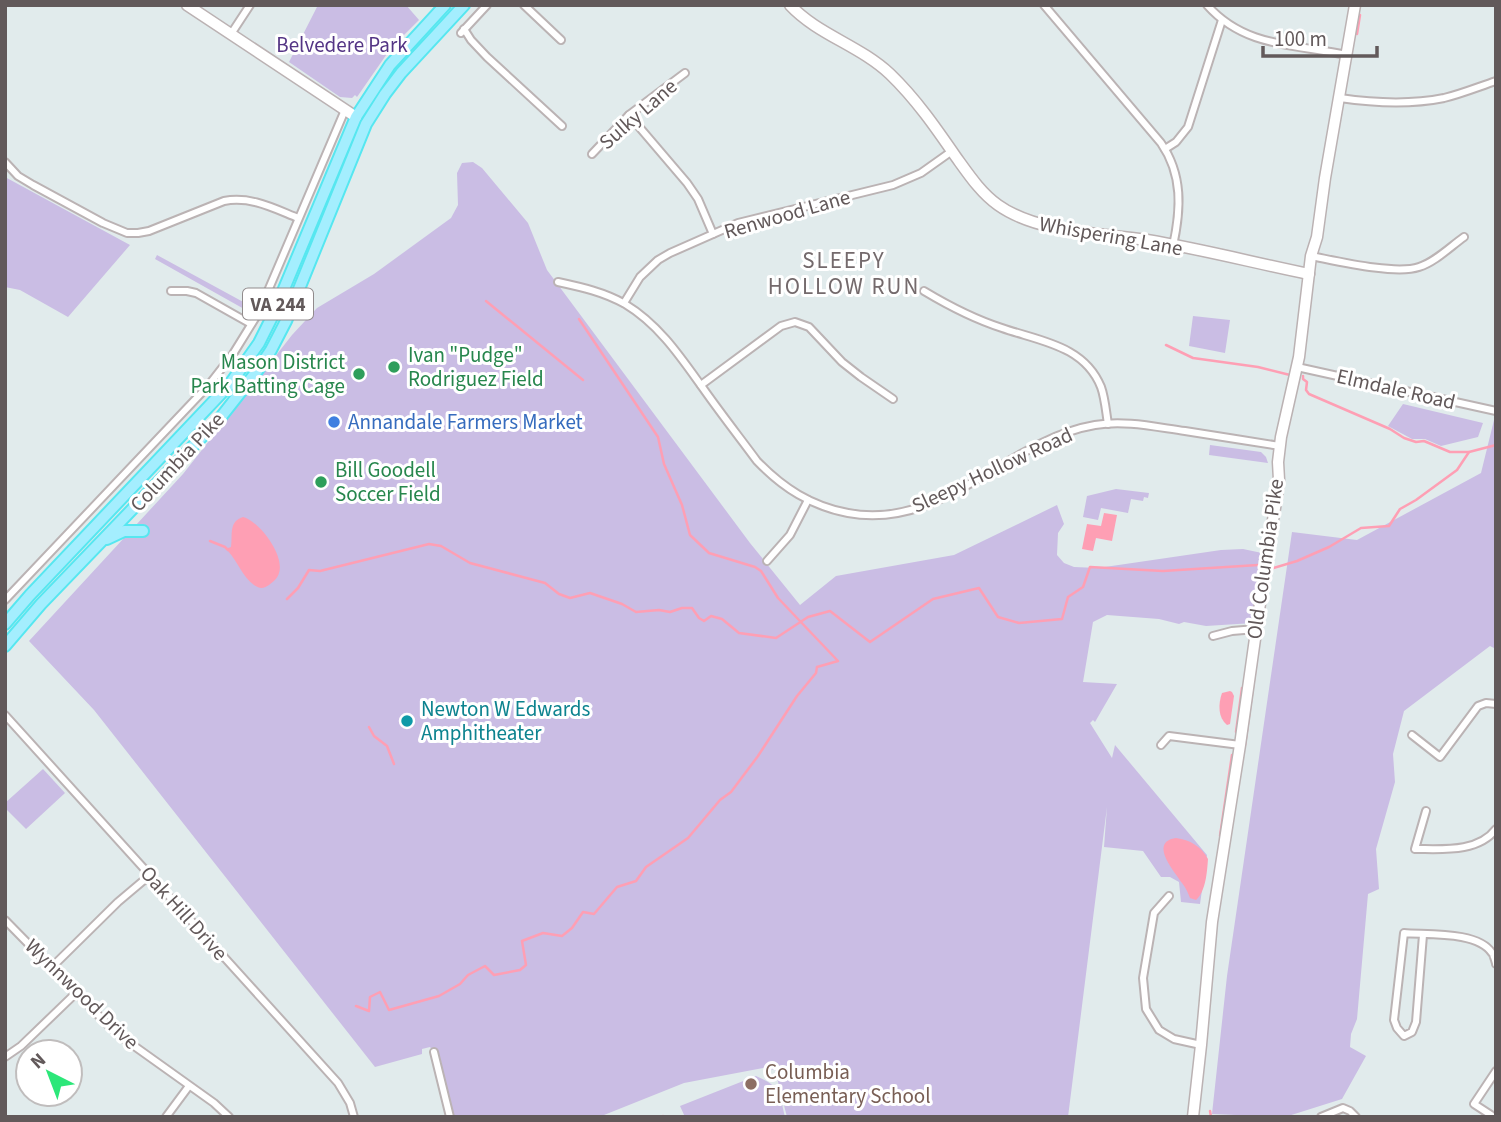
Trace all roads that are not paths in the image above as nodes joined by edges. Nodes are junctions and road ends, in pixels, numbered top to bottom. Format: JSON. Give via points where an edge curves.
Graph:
{"nodes":[{"id":1,"x":187,"y":5,"type":"edge"},
{"id":2,"x":250,"y":5,"type":"edge"},
{"id":3,"x":445,"y":5,"type":"edge"},
{"id":4,"x":464,"y":5,"type":"edge"},
{"id":5,"x":487,"y":5,"type":"edge"},
{"id":6,"x":523,"y":5,"type":"edge"},
{"id":7,"x":790,"y":5,"type":"edge"},
{"id":8,"x":1044,"y":5,"type":"edge"},
{"id":9,"x":1207,"y":5,"type":"edge"},
{"id":10,"x":1355,"y":5,"type":"edge"},
{"id":11,"x":1222,"y":20,"type":"junction"},
{"id":12,"x":231,"y":34,"type":"junction"},
{"id":13,"x":561,"y":40,"type":"dead end"},
{"id":14,"x":1347,"y":55,"type":"junction"},
{"id":15,"x":685,"y":73,"type":"dead end"},
{"id":16,"x":1496,"y":81,"type":"edge"},
{"id":17,"x":1340,"y":98,"type":"junction"},
{"id":18,"x":345,"y":110,"type":"junction"},
{"id":19,"x":629,"y":116,"type":"junction"},
{"id":20,"x":356,"y":117,"type":"junction"},
{"id":21,"x":366,"y":124,"type":"junction"},
{"id":22,"x":562,"y":126,"type":"dead end"},
{"id":23,"x":1165,"y":149,"type":"junction"},
{"id":24,"x":952,"y":151,"type":"junction"},
{"id":25,"x":592,"y":154,"type":"dead end"},
{"id":26,"x":5,"y":162,"type":"edge"},
{"id":27,"x":298,"y":218,"type":"junction"},
{"id":28,"x":713,"y":234,"type":"junction"},
{"id":29,"x":1464,"y":237,"type":"dead end"},
{"id":30,"x":1173,"y":246,"type":"junction"},
{"id":31,"x":1311,"y":256,"type":"junction"},
{"id":32,"x":1309,"y":274,"type":"junction"},
{"id":33,"x":558,"y":282,"type":"dead end"},
{"id":34,"x":171,"y":291,"type":"dead end"},
{"id":35,"x":923,"y":291,"type":"dead end"},
{"id":36,"x":624,"y":303,"type":"junction"},
{"id":37,"x":251,"y":324,"type":"junction"},
{"id":38,"x":1297,"y":367,"type":"junction"},
{"id":39,"x":701,"y":385,"type":"junction"},
{"id":40,"x":893,"y":399,"type":"dead end"},
{"id":41,"x":1496,"y":411,"type":"edge"},
{"id":42,"x":1108,"y":424,"type":"junction"},
{"id":43,"x":1280,"y":446,"type":"junction"},
{"id":44,"x":808,"y":500,"type":"junction"},
{"id":45,"x":143,"y":531,"type":"dead end"},
{"id":46,"x":99,"y":544,"type":"junction"},
{"id":47,"x":767,"y":561,"type":"dead end"},
{"id":48,"x":5,"y":600,"type":"edge"},
{"id":49,"x":5,"y":624,"type":"edge"},
{"id":50,"x":1256,"y":629,"type":"junction"},
{"id":51,"x":1213,"y":636,"type":"dead end"},
{"id":52,"x":5,"y":646,"type":"edge"},
{"id":53,"x":1496,"y":704,"type":"edge"},
{"id":54,"x":5,"y":715,"type":"edge"},
{"id":55,"x":1412,"y":735,"type":"dead end"},
{"id":56,"x":1161,"y":745,"type":"dead end"},
{"id":57,"x":1240,"y":746,"type":"junction"},
{"id":58,"x":1426,"y":811,"type":"dead end"},
{"id":59,"x":1496,"y":830,"type":"edge"},
{"id":60,"x":150,"y":875,"type":"junction"},
{"id":61,"x":1168,"y":896,"type":"dead end"},
{"id":62,"x":5,"y":920,"type":"edge"},
{"id":63,"x":1423,"y":935,"type":"junction"},
{"id":64,"x":1496,"y":964,"type":"edge"},
{"id":65,"x":51,"y":967,"type":"junction"},
{"id":66,"x":76,"y":993,"type":"junction"},
{"id":67,"x":1201,"y":1045,"type":"junction"},
{"id":68,"x":435,"y":1052,"type":"dead end"},
{"id":69,"x":5,"y":1057,"type":"edge"},
{"id":70,"x":1496,"y":1071,"type":"edge"},
{"id":71,"x":189,"y":1086,"type":"junction"},
{"id":72,"x":1492,"y":1115,"type":"edge"},
{"id":73,"x":166,"y":1117,"type":"edge"},
{"id":74,"x":229,"y":1117,"type":"edge"},
{"id":75,"x":354,"y":1117,"type":"edge"},
{"id":76,"x":450,"y":1117,"type":"edge"},
{"id":77,"x":1193,"y":1117,"type":"edge"},
{"id":78,"x":1321,"y":1117,"type":"edge"},
{"id":79,"x":1356,"y":1117,"type":"edge"}],
"edges":[{"from":1,"to":12,"type":"street"},
{"from":2,"to":12,"type":"street"},
{"from":3,"to":20,"type":"main road","name":"Columbia Pike","number":"VA 244","via":[[390,65]]},
{"from":4,"to":21,"type":"main road","name":"Columbia Pike","number":"VA 244","via":[[401,73]]},
{"from":5,"to":22,"type":"street","via":[[463,31]]},
{"from":6,"to":13,"type":"street"},
{"from":7,"to":24,"type":"street","name":"Whispering Lane","via":[[811,24],[887,72]]},
{"from":8,"to":23,"type":"street"},
{"from":9,"to":11,"type":"street"},
{"from":10,"to":14,"type":"street","name":"Old Columbia Pike"},
{"from":11,"to":14,"type":"street","via":[[1258,40]]},
{"from":11,"to":23,"type":"street","via":[[1188,127]]},
{"from":12,"to":18,"type":"street"},
{"from":14,"to":17,"type":"street","name":"Old Columbia Pike"},
{"from":15,"to":19,"type":"street","name":"Sulky Lane"},
{"from":16,"to":17,"type":"street","via":[[1422,101]]},
{"from":17,"to":31,"type":"street","name":"Old Columbia Pike"},
{"from":18,"to":20,"type":"street"},
{"from":18,"to":27,"type":"street"},
{"from":19,"to":25,"type":"street","name":"Sulky Lane"},
{"from":19,"to":28,"type":"street","via":[[687,183]]},
{"from":20,"to":21,"type":"main road"},
{"from":20,"to":49,"type":"main road","name":"Columbia Pike","number":"VA 244","via":[[273,315],[245,365]]},
{"from":21,"to":46,"type":"main road","name":"Columbia Pike","number":"VA 244","via":[[271,350],[220,417]]},
{"from":23,"to":30,"type":"street","via":[[1179,191]]},
{"from":24,"to":28,"type":"street","name":"Renwood Lane","via":[[921,173],[893,185],[738,223]]},
{"from":24,"to":30,"type":"street","name":"Whispering Lane","via":[[987,196],[1022,219]]},
{"from":26,"to":27,"type":"street","via":[[18,176],[118,230],[149,231],[234,199]]},
{"from":27,"to":37,"type":"street"},
{"from":28,"to":36,"type":"street","name":"Renwood Lane","via":[[658,260],[640,277]]},
{"from":29,"to":31,"type":"street","via":[[1429,263],[1410,270]]},
{"from":30,"to":32,"type":"street","name":"Whispering Lane"},
{"from":31,"to":32,"type":"street","name":"Old Columbia Pike"},
{"from":32,"to":38,"type":"street","name":"Old Columbia Pike"},
{"from":33,"to":36,"type":"street"},
{"from":34,"to":37,"type":"street","via":[[196,293]]},
{"from":35,"to":42,"type":"street","via":[[969,316],[1080,357],[1101,387]]},
{"from":36,"to":39,"type":"street","name":"Sleepy Hollow Road","via":[[656,327]]},
{"from":37,"to":48,"type":"street","via":[[208,386]]},
{"from":38,"to":41,"type":"street","name":"Elmdale Road"},
{"from":38,"to":43,"type":"street","name":"Old Columbia Pike"},
{"from":39,"to":40,"type":"street","via":[[781,326],[795,323],[809,327],[842,362]]},
{"from":39,"to":44,"type":"street","name":"Sleepy Hollow Road","via":[[757,461],[785,487]]},
{"from":42,"to":43,"type":"street","name":"Sleepy Hollow Road","via":[[1139,424]]},
{"from":42,"to":44,"type":"street","name":"Sleepy Hollow Road","via":[[1056,436],[918,509],[855,514]]},
{"from":43,"to":50,"type":"street","name":"Old Columbia Pike","via":[[1277,496]]},
{"from":44,"to":47,"type":"street","via":[[790,536]]},
{"from":45,"to":46,"type":"main road","via":[[124,531]]},
{"from":46,"to":52,"type":"main road","name":"Columbia Pike","number":"VA 244"},
{"from":50,"to":51,"type":"street"},
{"from":50,"to":57,"type":"street","name":"Old Columbia Pike"},
{"from":53,"to":55,"type":"street","via":[[1478,706],[1440,757]]},
{"from":54,"to":60,"type":"street","name":"Oak Hill Drive"},
{"from":56,"to":57,"type":"street","via":[[1170,736]]},
{"from":57,"to":67,"type":"street","name":"Old Columbia Pike","via":[[1212,922]]},
{"from":58,"to":59,"type":"street","via":[[1415,849],[1472,845]]},
{"from":60,"to":65,"type":"street"},
{"from":60,"to":75,"type":"street","name":"Oak Hill Drive","via":[[338,1083]]},
{"from":61,"to":67,"type":"street","via":[[1154,913],[1143,978],[1146,1009],[1159,1030]]},
{"from":62,"to":65,"type":"street","name":"Wynnwood Drive"},
{"from":63,"to":63,"type":"street","via":[[1404,933],[1394,1020],[1404,1035],[1412,1032],[1416,1022]]},
{"from":63,"to":64,"type":"street","via":[[1472,939],[1492,953]]},
{"from":65,"to":66,"type":"street","name":"Wynnwood Drive"},
{"from":66,"to":69,"type":"street"},
{"from":66,"to":71,"type":"street","name":"Wynnwood Drive","via":[[123,1038]]},
{"from":67,"to":77,"type":"street","name":"Old Columbia Pike"},
{"from":68,"to":76,"type":"street"},
{"from":70,"to":72,"type":"street","via":[[1474,1104]]},
{"from":71,"to":73,"type":"street"},
{"from":71,"to":74,"type":"street","name":"Wynnwood Drive"},
{"from":78,"to":79,"type":"street","via":[[1343,1108]]}]}
